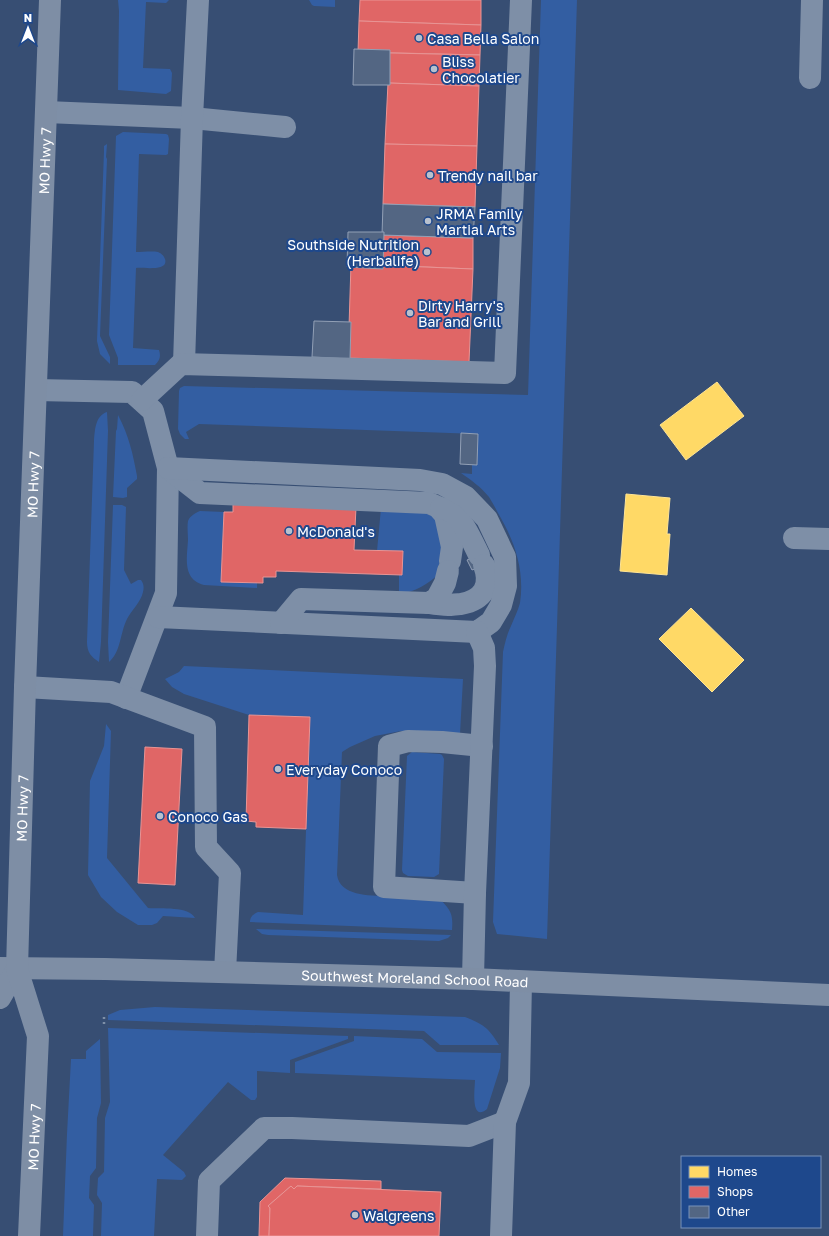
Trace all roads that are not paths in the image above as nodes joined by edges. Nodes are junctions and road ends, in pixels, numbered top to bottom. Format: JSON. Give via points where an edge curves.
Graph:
{"nodes":[{"id":1,"x":50,"y":0,"type":"edge"},
{"id":2,"x":198,"y":0,"type":"edge"},
{"id":3,"x":521,"y":0,"type":"edge"},
{"id":4,"x":812,"y":0,"type":"edge"},
{"id":5,"x":810,"y":78,"type":"dead end"},
{"id":6,"x":46,"y":112,"type":"junction"},
{"id":7,"x":192,"y":118,"type":"junction"},
{"id":8,"x":285,"y":127,"type":"dead end"},
{"id":9,"x":184,"y":364,"type":"junction"},
{"id":10,"x":36,"y":390,"type":"junction"},
{"id":11,"x":142,"y":400,"type":"junction"},
{"id":12,"x":168,"y":468,"type":"junction"},
{"id":13,"x":438,"y":507,"type":"junction"},
{"id":14,"x":794,"y":538,"type":"dead end"},
{"id":15,"x":829,"y":539,"type":"edge"},
{"id":16,"x":429,"y":603,"type":"junction"},
{"id":17,"x":158,"y":617,"type":"junction"},
{"id":18,"x":281,"y":623,"type":"junction"},
{"id":19,"x":477,"y":632,"type":"junction"},
{"id":20,"x":25,"y":687,"type":"junction"},
{"id":21,"x":126,"y":698,"type":"junction"},
{"id":22,"x":482,"y":746,"type":"junction"},
{"id":23,"x":475,"y":893,"type":"junction"},
{"id":24,"x":8,"y":969,"type":"edge"},
{"id":25,"x":225,"y":972,"type":"junction"},
{"id":26,"x":472,"y":979,"type":"junction"},
{"id":27,"x":521,"y":982,"type":"junction"},
{"id":28,"x":829,"y":995,"type":"edge"},
{"id":29,"x":0,"y":998,"type":"edge"},
{"id":30,"x":506,"y":1122,"type":"junction"},
{"id":31,"x":29,"y":1236,"type":"edge"},
{"id":32,"x":207,"y":1236,"type":"edge"},
{"id":33,"x":501,"y":1236,"type":"edge"}],
"edges":[{"from":1,"to":6,"type":"main road","name":"MO Hwy 7"},
{"from":2,"to":7,"type":"street"},
{"from":3,"to":9,"type":"street","via":[[506,373]]},
{"from":4,"to":5,"type":"street"},
{"from":6,"to":7,"type":"street"},
{"from":6,"to":10,"type":"main road","name":"MO Hwy 7"},
{"from":7,"to":8,"type":"street"},
{"from":7,"to":9,"type":"street"},
{"from":9,"to":11,"type":"street"},
{"from":10,"to":11,"type":"street","via":[[132,392]]},
{"from":10,"to":20,"type":"main road","name":"MO Hwy 7"},
{"from":11,"to":12,"type":"street","via":[[153,411]]},
{"from":12,"to":13,"type":"street","via":[[200,493],[429,503]]},
{"from":12,"to":17,"type":"street","via":[[166,593]]},
{"from":12,"to":19,"type":"street","via":[[420,480],[442,484],[466,497],[487,519],[505,557],[506,586],[501,605],[491,622]]},
{"from":13,"to":16,"type":"street","via":[[445,515],[452,547],[445,583],[438,598]]},
{"from":13,"to":16,"type":"street","via":[[451,511],[460,520],[481,560],[487,579],[485,589],[478,598],[466,603],[449,606]]},
{"from":14,"to":15,"type":"street"},
{"from":16,"to":18,"type":"street","via":[[301,599]]},
{"from":17,"to":18,"type":"street"},
{"from":17,"to":21,"type":"street"},
{"from":18,"to":19,"type":"street"},
{"from":19,"to":22,"type":"street","via":[[484,648],[485,666]]},
{"from":20,"to":21,"type":"street","via":[[111,692]]},
{"from":20,"to":24,"type":"main road","name":"MO Hwy 7"},
{"from":21,"to":25,"type":"street","via":[[205,727],[206,847],[230,873]]},
{"from":22,"to":23,"type":"street"},
{"from":22,"to":23,"type":"street","via":[[442,742],[408,742],[389,746],[384,887]]},
{"from":23,"to":26,"type":"street"},
{"from":24,"to":25,"type":"main road","name":"Southwest Moreland School Road"},
{"from":24,"to":29,"type":"main road","name":"MO Hwy 7"},
{"from":24,"to":31,"type":"main road","name":"MO Hwy 7","via":[[38,1036]]},
{"from":25,"to":26,"type":"main road","name":"Southwest Moreland School Road"},
{"from":26,"to":27,"type":"main road","name":"Southwest Moreland School Road"},
{"from":27,"to":28,"type":"main road","name":"Southwest Moreland School Road"},
{"from":27,"to":30,"type":"street","via":[[519,1083]]},
{"from":30,"to":32,"type":"street","via":[[469,1136],[264,1128],[209,1181]]},
{"from":30,"to":33,"type":"street"}]}
